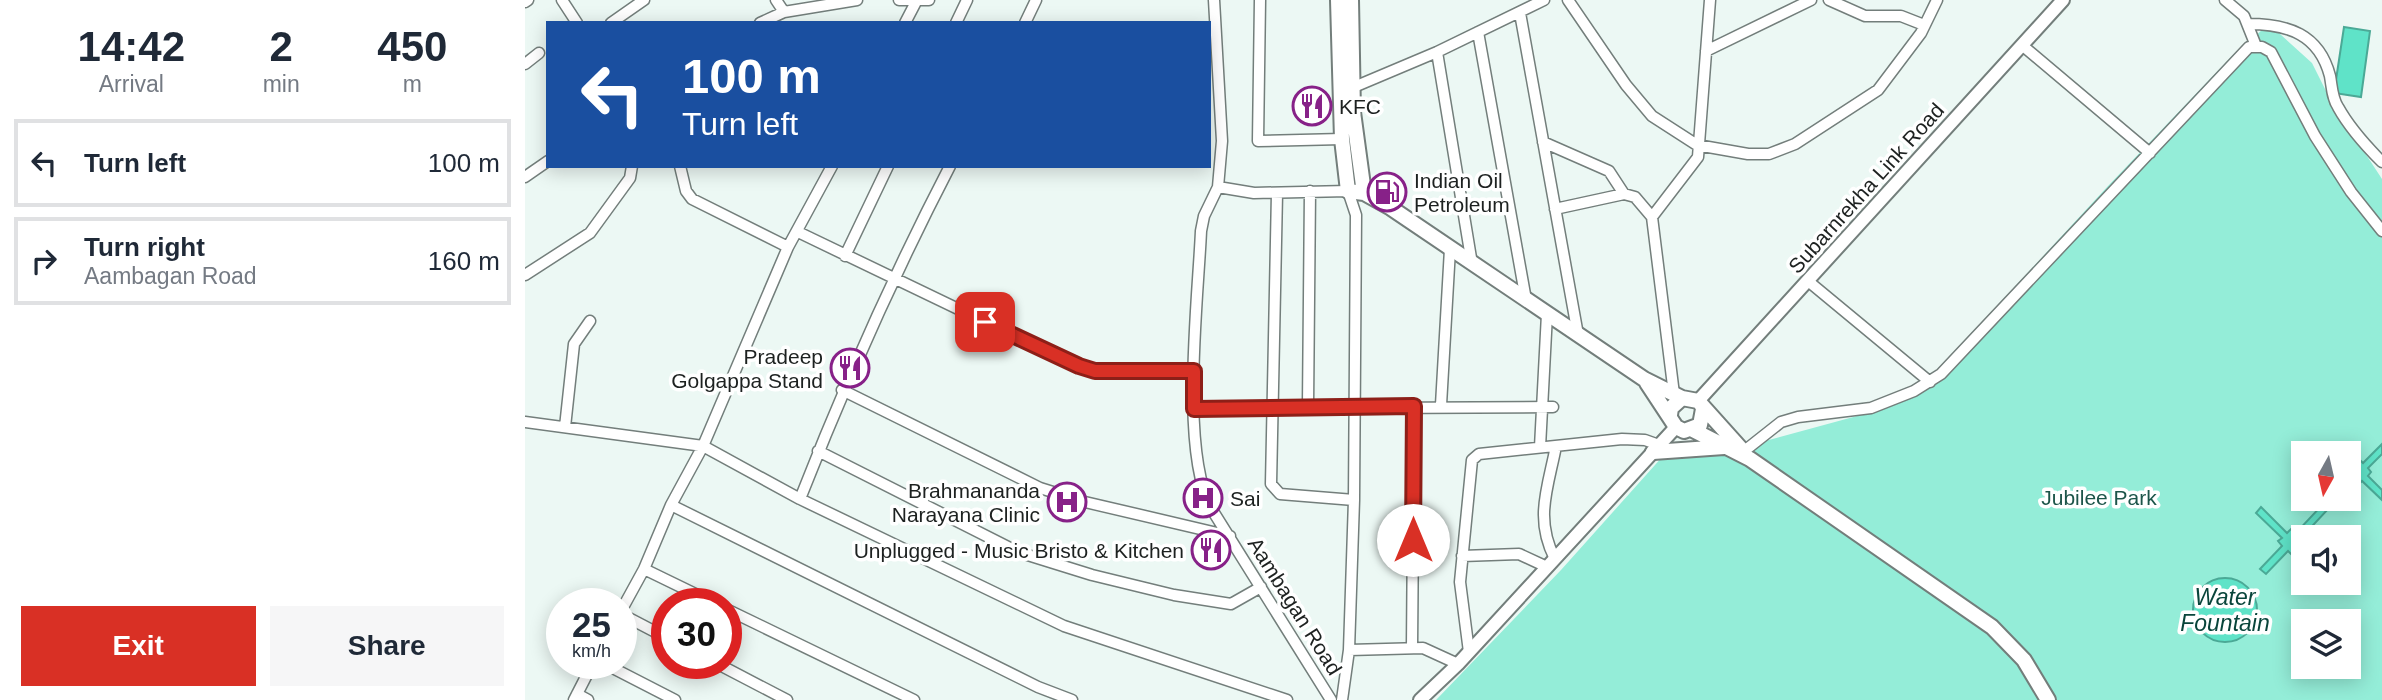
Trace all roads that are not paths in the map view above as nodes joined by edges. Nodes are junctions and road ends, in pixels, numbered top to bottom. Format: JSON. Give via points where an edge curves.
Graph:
{"nodes":[{"id":1,"x":562,"y":0,"type":"edge"},
{"id":2,"x":644,"y":0,"type":"edge"},
{"id":3,"x":776,"y":0,"type":"edge"},
{"id":4,"x":857,"y":0,"type":"edge"},
{"id":5,"x":899,"y":0,"type":"edge"},
{"id":6,"x":929,"y":0,"type":"edge"},
{"id":7,"x":967,"y":0,"type":"edge"},
{"id":8,"x":1036,"y":0,"type":"edge"},
{"id":9,"x":1214,"y":0,"type":"edge"},
{"id":10,"x":1260,"y":0,"type":"edge"},
{"id":11,"x":1338,"y":0,"type":"edge"},
{"id":12,"x":1351,"y":0,"type":"edge"},
{"id":13,"x":1544,"y":0,"type":"edge"},
{"id":14,"x":1568,"y":0,"type":"edge"},
{"id":15,"x":1710,"y":0,"type":"edge"},
{"id":16,"x":1811,"y":0,"type":"edge"},
{"id":17,"x":1829,"y":0,"type":"edge"},
{"id":18,"x":2063,"y":0,"type":"edge"},
{"id":19,"x":2225,"y":0,"type":"edge"},
{"id":20,"x":917,"y":1,"type":"edge"},
{"id":21,"x":1935,"y":1,"type":"edge"},
{"id":22,"x":784,"y":12,"type":"junction"},
{"id":23,"x":1520,"y":13,"type":"junction"},
{"id":24,"x":576,"y":21,"type":"edge"},
{"id":25,"x":614,"y":21,"type":"edge"},
{"id":26,"x":764,"y":21,"type":"edge"},
{"id":27,"x":906,"y":21,"type":"edge"},
{"id":28,"x":957,"y":21,"type":"edge"},
{"id":29,"x":1026,"y":21,"type":"edge"},
{"id":30,"x":2248,"y":24,"type":"junction"},
{"id":31,"x":1924,"y":25,"type":"junction"},
{"id":32,"x":1478,"y":32,"type":"junction"},
{"id":33,"x":2023,"y":46,"type":"junction"},
{"id":34,"x":2256,"y":46,"type":"junction"},
{"id":35,"x":1437,"y":51,"type":"junction"},
{"id":36,"x":1706,"y":51,"type":"junction"},
{"id":37,"x":539,"y":53,"type":"dead end"},
{"id":38,"x":525,"y":64,"type":"edge"},
{"id":39,"x":1354,"y":87,"type":"junction"},
{"id":40,"x":1342,"y":139,"type":"junction"},
{"id":41,"x":1543,"y":142,"type":"junction"},
{"id":42,"x":1697,"y":145,"type":"junction"},
{"id":43,"x":2150,"y":153,"type":"junction"},
{"id":44,"x":546,"y":162,"type":"edge"},
{"id":45,"x":2382,"y":162,"type":"edge"},
{"id":46,"x":632,"y":168,"type":"edge"},
{"id":47,"x":680,"y":168,"type":"edge"},
{"id":48,"x":831,"y":168,"type":"edge"},
{"id":49,"x":887,"y":168,"type":"edge"},
{"id":50,"x":949,"y":168,"type":"edge"},
{"id":51,"x":525,"y":177,"type":"edge"},
{"id":52,"x":1218,"y":187,"type":"junction"},
{"id":53,"x":1310,"y":191,"type":"junction"},
{"id":54,"x":1348,"y":191,"type":"junction"},
{"id":55,"x":1276,"y":193,"type":"junction"},
{"id":56,"x":1364,"y":193,"type":"junction"},
{"id":57,"x":1624,"y":194,"type":"junction"},
{"id":58,"x":1555,"y":209,"type":"junction"},
{"id":59,"x":1356,"y":215,"type":"junction"},
{"id":60,"x":1652,"y":217,"type":"junction"},
{"id":61,"x":2382,"y":231,"type":"edge"},
{"id":62,"x":798,"y":232,"type":"junction"},
{"id":63,"x":788,"y":247,"type":"junction"},
{"id":64,"x":1450,"y":249,"type":"junction"},
{"id":65,"x":845,"y":256,"type":"junction"},
{"id":66,"x":1472,"y":264,"type":"junction"},
{"id":67,"x":525,"y":275,"type":"edge"},
{"id":68,"x":892,"y":278,"type":"junction"},
{"id":69,"x":1808,"y":281,"type":"junction"},
{"id":70,"x":1526,"y":300,"type":"junction"},
{"id":71,"x":1547,"y":314,"type":"junction"},
{"id":72,"x":590,"y":321,"type":"dead end"},
{"id":73,"x":1578,"y":335,"type":"junction"},
{"id":74,"x":1194,"y":371,"type":"junction"},
{"id":75,"x":1644,"y":379,"type":"junction"},
{"id":76,"x":1930,"y":382,"type":"junction"},
{"id":77,"x":842,"y":390,"type":"junction"},
{"id":78,"x":1678,"y":396,"type":"junction"},
{"id":79,"x":1441,"y":405,"type":"junction"},
{"id":80,"x":1701,"y":405,"type":"junction"},
{"id":81,"x":1308,"y":406,"type":"junction"},
{"id":82,"x":1356,"y":406,"type":"junction"},
{"id":83,"x":1414,"y":406,"type":"junction"},
{"id":84,"x":1274,"y":407,"type":"junction"},
{"id":85,"x":1540,"y":407,"type":"junction"},
{"id":86,"x":1553,"y":407,"type":"dead end"},
{"id":87,"x":1194,"y":409,"type":"junction"},
{"id":88,"x":1673,"y":421,"type":"junction"},
{"id":89,"x":525,"y":422,"type":"edge"},
{"id":90,"x":565,"y":427,"type":"junction"},
{"id":91,"x":1693,"y":430,"type":"junction"},
{"id":92,"x":703,"y":446,"type":"junction"},
{"id":93,"x":1556,"y":446,"type":"junction"},
{"id":94,"x":1540,"y":447,"type":"junction"},
{"id":95,"x":1725,"y":447,"type":"junction"},
{"id":96,"x":1656,"y":449,"type":"junction"},
{"id":97,"x":818,"y":452,"type":"junction"},
{"id":98,"x":1747,"y":455,"type":"junction"},
{"id":99,"x":800,"y":499,"type":"junction"},
{"id":100,"x":1354,"y":500,"type":"junction"},
{"id":101,"x":671,"y":505,"type":"junction"},
{"id":102,"x":1230,"y":536,"type":"junction"},
{"id":103,"x":1462,"y":556,"type":"junction"},
{"id":104,"x":1551,"y":563,"type":"junction"},
{"id":105,"x":644,"y":569,"type":"junction"},
{"id":106,"x":1261,"y":587,"type":"junction"},
{"id":107,"x":634,"y":588,"type":"edge"},
{"id":108,"x":683,"y":588,"type":"edge"},
{"id":109,"x":742,"y":617,"type":"edge"},
{"id":110,"x":1412,"y":647,"type":"junction"},
{"id":111,"x":1349,"y":650,"type":"junction"},
{"id":112,"x":1469,"y":652,"type":"junction"},
{"id":113,"x":1458,"y":664,"type":"junction"},
{"id":114,"x":742,"y":677,"type":"edge"},
{"id":115,"x":585,"y":679,"type":"edge"},
{"id":116,"x":634,"y":679,"type":"edge"},
{"id":117,"x":575,"y":697,"type":"edge"},
{"id":118,"x":588,"y":700,"type":"edge"},
{"id":119,"x":675,"y":700,"type":"edge"},
{"id":120,"x":787,"y":700,"type":"edge"},
{"id":121,"x":914,"y":700,"type":"edge"},
{"id":122,"x":1072,"y":700,"type":"edge"},
{"id":123,"x":1287,"y":700,"type":"edge"},
{"id":124,"x":1336,"y":700,"type":"edge"},
{"id":125,"x":1420,"y":700,"type":"edge"},
{"id":126,"x":2048,"y":700,"type":"edge"}],
"edges":[{"from":1,"to":24,"type":"street"},
{"from":2,"to":25,"type":"street"},
{"from":3,"to":22,"type":"street"},
{"from":4,"to":22,"type":"street"},
{"from":5,"to":20,"type":"street"},
{"from":6,"to":20,"type":"street"},
{"from":7,"to":28,"type":"street"},
{"from":8,"to":29,"type":"street"},
{"from":9,"to":52,"type":"street","name":"Aambagan Road","via":[[1222,141]]},
{"from":10,"to":40,"type":"street","via":[[1258,141]]},
{"from":11,"to":40,"type":"main road"},
{"from":12,"to":39,"type":"main road"},
{"from":13,"to":23,"type":"street"},
{"from":14,"to":42,"type":"street","via":[[1637,100],[1652,116]]},
{"from":15,"to":36,"type":"street"},
{"from":16,"to":36,"type":"street"},
{"from":17,"to":31,"type":"street","via":[[1865,16],[1901,16]]},
{"from":18,"to":33,"type":"street","name":"Subarnrekha Link Road"},
{"from":19,"to":30,"type":"street"},
{"from":20,"to":27,"type":"street"},
{"from":21,"to":31,"type":"street"},
{"from":22,"to":26,"type":"street"},
{"from":23,"to":32,"type":"street"},
{"from":23,"to":41,"type":"street"},
{"from":30,"to":34,"type":"street"},
{"from":30,"to":45,"type":"street","via":[[2277,24],[2305,34],[2329,75],[2337,107]]},
{"from":31,"to":42,"type":"street","via":[[1878,90],[1795,144],[1769,154]]},
{"from":32,"to":35,"type":"street"},
{"from":32,"to":70,"type":"street"},
{"from":33,"to":43,"type":"street"},
{"from":33,"to":69,"type":"street","name":"Subarnrekha Link Road"},
{"from":34,"to":43,"type":"street","via":[[2249,47]]},
{"from":34,"to":61,"type":"street","via":[[2271,52],[2315,136]]},
{"from":35,"to":39,"type":"street"},
{"from":35,"to":66,"type":"street"},
{"from":36,"to":42,"type":"street"},
{"from":37,"to":38,"type":"street"},
{"from":39,"to":56,"type":"main road","via":[[1355,144]]},
{"from":40,"to":54,"type":"main road"},
{"from":41,"to":57,"type":"street","via":[[1609,172]]},
{"from":41,"to":58,"type":"street"},
{"from":42,"to":60,"type":"street","via":[[1693,166]]},
{"from":43,"to":76,"type":"street","via":[[1951,366]]},
{"from":44,"to":51,"type":"street"},
{"from":46,"to":67,"type":"street","via":[[630,178],[590,233]]},
{"from":47,"to":63,"type":"street","via":[[692,200]]},
{"from":48,"to":62,"type":"street"},
{"from":49,"to":65,"type":"street"},
{"from":50,"to":68,"type":"street"},
{"from":52,"to":55,"type":"street"},
{"from":52,"to":74,"type":"street","name":"Aambagan Road","via":[[1201,231]]},
{"from":53,"to":54,"type":"street"},
{"from":53,"to":55,"type":"street"},
{"from":53,"to":81,"type":"street"},
{"from":54,"to":56,"type":"main road"},
{"from":54,"to":59,"type":"street"},
{"from":55,"to":84,"type":"street"},
{"from":56,"to":59,"type":"street"},
{"from":56,"to":64,"type":"main road"},
{"from":57,"to":58,"type":"street"},
{"from":57,"to":60,"type":"street","via":[[1635,197]]},
{"from":58,"to":73,"type":"street"},
{"from":59,"to":82,"type":"street"},
{"from":60,"to":78,"type":"street"},
{"from":62,"to":63,"type":"street"},
{"from":62,"to":65,"type":"street"},
{"from":63,"to":92,"type":"street"},
{"from":64,"to":66,"type":"main road"},
{"from":64,"to":79,"type":"street"},
{"from":65,"to":68,"type":"street"},
{"from":66,"to":70,"type":"main road"},
{"from":68,"to":74,"type":"street","via":[[1079,366],[1117,372]]},
{"from":68,"to":77,"type":"street"},
{"from":69,"to":76,"type":"street"},
{"from":69,"to":80,"type":"street","name":"Subarnrekha Link Road"},
{"from":70,"to":71,"type":"main road"},
{"from":71,"to":73,"type":"main road"},
{"from":71,"to":85,"type":"street"},
{"from":72,"to":90,"type":"street","via":[[575,344]]},
{"from":73,"to":75,"type":"main road"},
{"from":74,"to":87,"type":"street","name":"Aambagan Road"},
{"from":75,"to":78,"type":"main road"},
{"from":75,"to":88,"type":"main road"},
{"from":76,"to":98,"type":"street","via":[[1871,408],[1781,422]]},
{"from":77,"to":97,"type":"street"},
{"from":77,"to":102,"type":"street","via":[[1040,488]]},
{"from":78,"to":80,"type":"main road"},
{"from":78,"to":88,"type":"main road","via":[[1671,408]]},
{"from":79,"to":83,"type":"street"},
{"from":79,"to":85,"type":"street"},
{"from":80,"to":91,"type":"main road","via":[[1700,425]]},
{"from":80,"to":98,"type":"main road"},
{"from":81,"to":82,"type":"street"},
{"from":81,"to":84,"type":"street"},
{"from":82,"to":83,"type":"street"},
{"from":82,"to":100,"type":"street"},
{"from":83,"to":110,"type":"street"},
{"from":84,"to":87,"type":"street"},
{"from":84,"to":100,"type":"street","via":[[1271,484],[1275,491]]},
{"from":85,"to":86,"type":"street"},
{"from":85,"to":94,"type":"street"},
{"from":87,"to":102,"type":"street","name":"Aambagan Road","via":[[1201,486]]},
{"from":88,"to":91,"type":"main road"},
{"from":88,"to":96,"type":"street"},
{"from":89,"to":90,"type":"street"},
{"from":90,"to":92,"type":"street"},
{"from":91,"to":95,"type":"main road"},
{"from":92,"to":99,"type":"street"},
{"from":92,"to":101,"type":"street"},
{"from":93,"to":94,"type":"street"},
{"from":93,"to":96,"type":"street","via":[[1633,439]]},
{"from":93,"to":104,"type":"street","via":[[1542,519]]},
{"from":94,"to":103,"type":"street","via":[[1479,454],[1472,460]]},
{"from":95,"to":96,"type":"main road"},
{"from":95,"to":98,"type":"main road"},
{"from":96,"to":104,"type":"street"},
{"from":97,"to":99,"type":"street"},
{"from":97,"to":106,"type":"street","via":[[1018,552],[1092,575],[1231,604]]},
{"from":98,"to":126,"type":"main road","via":[[1992,627],[2024,660]]},
{"from":99,"to":123,"type":"street","via":[[1064,626]]},
{"from":100,"to":111,"type":"street"},
{"from":101,"to":105,"type":"street"},
{"from":101,"to":122,"type":"street"},
{"from":102,"to":106,"type":"street","name":"Aambagan Road"},
{"from":103,"to":104,"type":"street","via":[[1519,554]]},
{"from":103,"to":112,"type":"street","via":[[1461,604]]},
{"from":104,"to":112,"type":"street"},
{"from":105,"to":107,"type":"street"},
{"from":105,"to":108,"type":"street"},
{"from":106,"to":124,"type":"street","name":"Aambagan Road"},
{"from":109,"to":121,"type":"street"},
{"from":110,"to":111,"type":"street"},
{"from":110,"to":113,"type":"street","via":[[1433,651]]},
{"from":111,"to":124,"type":"street"},
{"from":112,"to":113,"type":"street"},
{"from":113,"to":125,"type":"street"},
{"from":114,"to":120,"type":"street"},
{"from":115,"to":117,"type":"street"},
{"from":116,"to":119,"type":"street"},
{"from":117,"to":118,"type":"street"}]}
